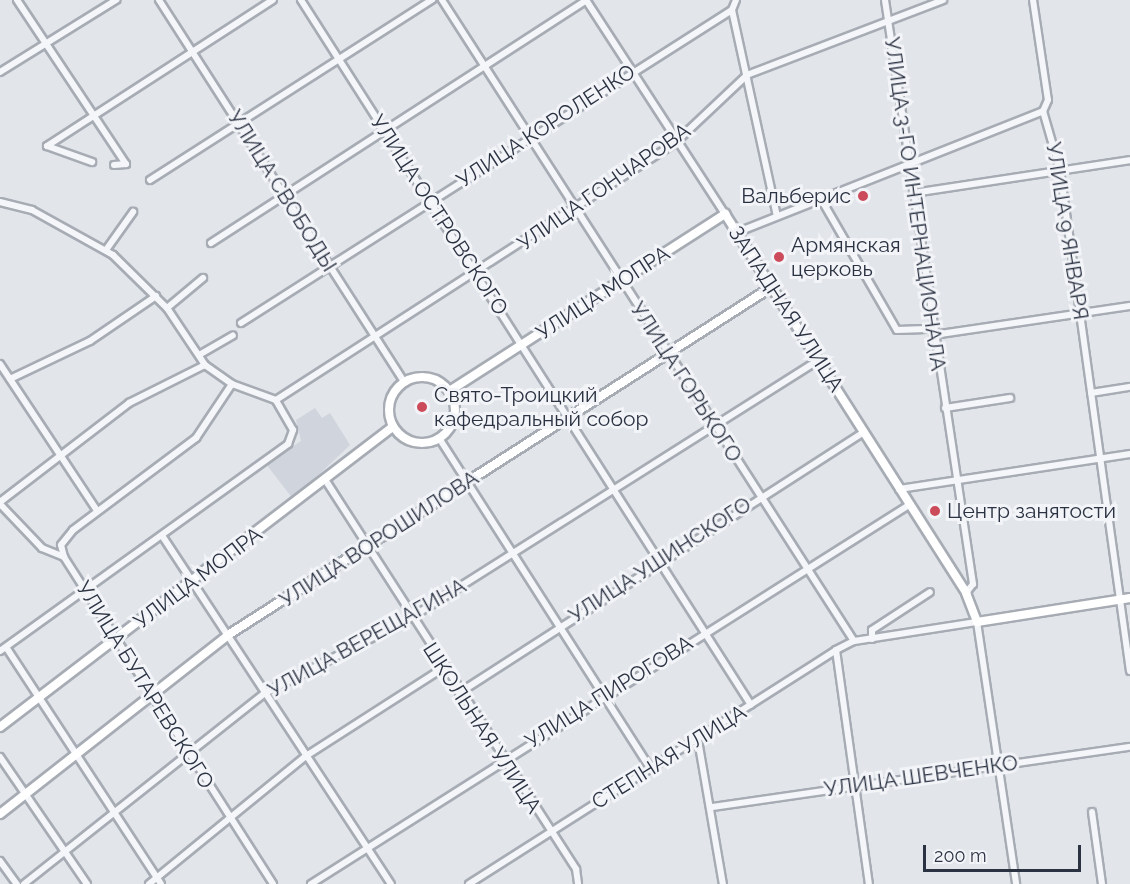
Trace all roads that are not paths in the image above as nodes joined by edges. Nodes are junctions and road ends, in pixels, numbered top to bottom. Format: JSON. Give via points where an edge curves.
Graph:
{"nodes":[{"id":1,"x":16,"y":0,"type":"edge"},
{"id":2,"x":116,"y":0,"type":"edge"},
{"id":3,"x":159,"y":0,"type":"edge"},
{"id":4,"x":273,"y":0,"type":"edge"},
{"id":5,"x":301,"y":0,"type":"edge"},
{"id":6,"x":432,"y":0,"type":"edge"},
{"id":7,"x":442,"y":0,"type":"edge"},
{"id":8,"x":586,"y":0,"type":"edge"},
{"id":9,"x":738,"y":0,"type":"edge"},
{"id":10,"x":885,"y":0,"type":"edge"},
{"id":11,"x":943,"y":0,"type":"edge"},
{"id":12,"x":1033,"y":0,"type":"edge"},
{"id":13,"x":732,"y":10,"type":"junction"},
{"id":14,"x":889,"y":20,"type":"junction"},
{"id":15,"x":45,"y":44,"type":"junction"},
{"id":16,"x":194,"y":51,"type":"junction"},
{"id":17,"x":339,"y":60,"type":"junction"},
{"id":18,"x":484,"y":66,"type":"junction"},
{"id":19,"x":631,"y":71,"type":"junction"},
{"id":20,"x":0,"y":72,"type":"edge"},
{"id":21,"x":747,"y":75,"type":"junction"},
{"id":22,"x":1043,"y":111,"type":"junction"},
{"id":23,"x":93,"y":117,"type":"junction"},
{"id":24,"x":239,"y":123,"type":"junction"},
{"id":25,"x":384,"y":131,"type":"junction"},
{"id":26,"x":532,"y":138,"type":"junction"},
{"id":27,"x":676,"y":142,"type":"junction"},
{"id":28,"x":1130,"y":160,"type":"edge"},
{"id":29,"x":92,"y":162,"type":"dead end"},
{"id":30,"x":909,"y":164,"type":"junction"},
{"id":31,"x":114,"y":165,"type":"dead end"},
{"id":32,"x":1060,"y":170,"type":"junction"},
{"id":33,"x":150,"y":180,"type":"dead end"},
{"id":34,"x":913,"y":194,"type":"junction"},
{"id":35,"x":285,"y":195,"type":"junction"},
{"id":36,"x":821,"y":199,"type":"junction"},
{"id":37,"x":0,"y":202,"type":"edge"},
{"id":38,"x":429,"y":202,"type":"junction"},
{"id":39,"x":576,"y":210,"type":"junction"},
{"id":40,"x":133,"y":212,"type":"dead end"},
{"id":41,"x":725,"y":214,"type":"junction"},
{"id":42,"x":777,"y":216,"type":"junction"},
{"id":43,"x":738,"y":232,"type":"junction"},
{"id":44,"x":211,"y":243,"type":"dead end"},
{"id":45,"x":106,"y":250,"type":"junction"},
{"id":46,"x":330,"y":266,"type":"junction"},
{"id":47,"x":476,"y":274,"type":"junction"},
{"id":48,"x":203,"y":278,"type":"dead end"},
{"id":49,"x":622,"y":282,"type":"junction"},
{"id":50,"x":773,"y":286,"type":"junction"},
{"id":51,"x":156,"y":296,"type":"junction"},
{"id":52,"x":1130,"y":306,"type":"edge"},
{"id":53,"x":167,"y":308,"type":"junction"},
{"id":54,"x":1079,"y":313,"type":"junction"},
{"id":55,"x":241,"y":323,"type":"dead end"},
{"id":56,"x":933,"y":332,"type":"junction"},
{"id":57,"x":232,"y":335,"type":"dead end"},
{"id":58,"x":376,"y":338,"type":"junction"},
{"id":59,"x":524,"y":344,"type":"junction"},
{"id":60,"x":668,"y":353,"type":"junction"},
{"id":61,"x":200,"y":355,"type":"junction"},
{"id":62,"x":819,"y":360,"type":"junction"},
{"id":63,"x":0,"y":364,"type":"edge"},
{"id":64,"x":205,"y":365,"type":"junction"},
{"id":65,"x":10,"y":379,"type":"junction"},
{"id":66,"x":405,"y":383,"type":"junction"},
{"id":67,"x":232,"y":384,"type":"junction"},
{"id":68,"x":1130,"y":387,"type":"edge"},
{"id":69,"x":451,"y":390,"type":"junction"},
{"id":70,"x":1090,"y":393,"type":"junction"},
{"id":71,"x":1011,"y":398,"type":"dead end"},
{"id":72,"x":276,"y":400,"type":"junction"},
{"id":73,"x":945,"y":408,"type":"junction"},
{"id":74,"x":568,"y":418,"type":"junction"},
{"id":75,"x":714,"y":426,"type":"junction"},
{"id":76,"x":392,"y":427,"type":"junction"},
{"id":77,"x":864,"y":432,"type":"junction"},
{"id":78,"x":439,"y":438,"type":"junction"},
{"id":79,"x":60,"y":454,"type":"junction"},
{"id":80,"x":1130,"y":454,"type":"edge"},
{"id":81,"x":1100,"y":458,"type":"junction"},
{"id":82,"x":957,"y":479,"type":"junction"},
{"id":83,"x":467,"y":481,"type":"junction"},
{"id":84,"x":326,"y":482,"type":"junction"},
{"id":85,"x":613,"y":489,"type":"junction"},
{"id":86,"x":899,"y":489,"type":"junction"},
{"id":87,"x":760,"y":496,"type":"junction"},
{"id":88,"x":0,"y":503,"type":"edge"},
{"id":89,"x":909,"y":505,"type":"junction"},
{"id":90,"x":96,"y":509,"type":"junction"},
{"id":91,"x":163,"y":537,"type":"junction"},
{"id":92,"x":368,"y":549,"type":"junction"},
{"id":93,"x":514,"y":553,"type":"junction"},
{"id":94,"x":64,"y":557,"type":"junction"},
{"id":95,"x":660,"y":561,"type":"junction"},
{"id":96,"x":805,"y":568,"type":"junction"},
{"id":97,"x":193,"y":581,"type":"junction"},
{"id":98,"x":85,"y":590,"type":"junction"},
{"id":99,"x":930,"y":592,"type":"dead end"},
{"id":100,"x":966,"y":593,"type":"junction"},
{"id":101,"x":1130,"y":598,"type":"edge"},
{"id":102,"x":1120,"y":599,"type":"junction"},
{"id":103,"x":412,"y":617,"type":"junction"},
{"id":104,"x":977,"y":622,"type":"junction"},
{"id":105,"x":558,"y":626,"type":"junction"},
{"id":106,"x":704,"y":631,"type":"junction"},
{"id":107,"x":228,"y":635,"type":"junction"},
{"id":108,"x":116,"y":639,"type":"junction"},
{"id":109,"x":872,"y":639,"type":"junction"},
{"id":110,"x":854,"y":641,"type":"junction"},
{"id":111,"x":3,"y":649,"type":"edge"},
{"id":112,"x":836,"y":650,"type":"junction"},
{"id":113,"x":443,"y":668,"type":"junction"},
{"id":114,"x":1130,"y":671,"type":"edge"},
{"id":115,"x":149,"y":693,"type":"junction"},
{"id":116,"x":265,"y":693,"type":"junction"},
{"id":117,"x":459,"y":693,"type":"junction"},
{"id":118,"x":39,"y":697,"type":"junction"},
{"id":119,"x":604,"y":697,"type":"junction"},
{"id":120,"x":751,"y":705,"type":"junction"},
{"id":121,"x":0,"y":727,"type":"edge"},
{"id":122,"x":698,"y":740,"type":"junction"},
{"id":123,"x":1130,"y":747,"type":"edge"},
{"id":124,"x":75,"y":752,"type":"junction"},
{"id":125,"x":188,"y":753,"type":"junction"},
{"id":126,"x":306,"y":756,"type":"junction"},
{"id":127,"x":0,"y":757,"type":"edge"},
{"id":128,"x":502,"y":761,"type":"junction"},
{"id":129,"x":999,"y":764,"type":"junction"},
{"id":130,"x":651,"y":769,"type":"junction"},
{"id":131,"x":854,"y":784,"type":"junction"},
{"id":132,"x":24,"y":793,"type":"junction"},
{"id":133,"x":712,"y":807,"type":"junction"},
{"id":134,"x":1092,"y":812,"type":"dead end"},
{"id":135,"x":0,"y":814,"type":"edge"},
{"id":136,"x":115,"y":814,"type":"junction"},
{"id":137,"x":230,"y":818,"type":"junction"},
{"id":138,"x":550,"y":833,"type":"junction"},
{"id":139,"x":366,"y":846,"type":"junction"},
{"id":140,"x":67,"y":854,"type":"junction"},
{"id":141,"x":0,"y":861,"type":"edge"},
{"id":142,"x":159,"y":881,"type":"edge"},
{"id":143,"x":17,"y":884,"type":"edge"},
{"id":144,"x":24,"y":884,"type":"edge"},
{"id":145,"x":87,"y":884,"type":"edge"},
{"id":146,"x":149,"y":884,"type":"edge"},
{"id":147,"x":273,"y":884,"type":"edge"},
{"id":148,"x":311,"y":884,"type":"edge"},
{"id":149,"x":391,"y":884,"type":"edge"},
{"id":150,"x":469,"y":884,"type":"edge"},
{"id":151,"x":578,"y":884,"type":"edge"},
{"id":152,"x":723,"y":884,"type":"edge"},
{"id":153,"x":869,"y":884,"type":"edge"},
{"id":154,"x":1016,"y":884,"type":"edge"},
{"id":155,"x":1102,"y":884,"type":"edge"}],
"edges":[{"from":1,"to":15,"type":"street"},
{"from":2,"to":15,"type":"street"},
{"from":3,"to":16,"type":"street","name":"УЛИЦА СВОБОДЫ"},
{"from":4,"to":16,"type":"street"},
{"from":5,"to":17,"type":"street","name":"УЛИЦА ОСТРОВСКОГО"},
{"from":6,"to":17,"type":"street"},
{"from":7,"to":18,"type":"street","name":"УЛИЦА ГОРЬКОГО"},
{"from":8,"to":18,"type":"street"},
{"from":8,"to":19,"type":"street","name":"ЗАПАДНАЯ УЛИЦА"},
{"from":9,"to":13,"type":"street"},
{"from":10,"to":14,"type":"street","name":"УЛИЦА 3-ГО ИНТЕРНАЦИОНАЛА"},
{"from":11,"to":14,"type":"street","name":"УЛИЦА ГОНЧАРОВА"},
{"from":12,"to":22,"type":"street","name":"УЛИЦА 9 ЯНВАРЯ","via":[[1048,100]]},
{"from":13,"to":19,"type":"street","name":"УЛИЦА КОРОЛЕНКО"},
{"from":13,"to":21,"type":"street"},
{"from":14,"to":21,"type":"street","name":"УЛИЦА ГОНЧАРОВА"},
{"from":14,"to":30,"type":"street","name":"УЛИЦА 3-ГО ИНТЕРНАЦИОНАЛА"},
{"from":15,"to":20,"type":"street"},
{"from":15,"to":23,"type":"street"},
{"from":16,"to":23,"type":"street"},
{"from":16,"to":24,"type":"street","name":"УЛИЦА СВОБОДЫ"},
{"from":17,"to":24,"type":"street"},
{"from":17,"to":25,"type":"street","name":"УЛИЦА ОСТРОВСКОГО"},
{"from":18,"to":25,"type":"street"},
{"from":18,"to":26,"type":"street","name":"УЛИЦА ГОРЬКОГО"},
{"from":19,"to":26,"type":"street","name":"УЛИЦА КОРОЛЕНКО"},
{"from":19,"to":27,"type":"street","name":"ЗАПАДНАЯ УЛИЦА"},
{"from":21,"to":27,"type":"street","name":"УЛИЦА ГОНЧАРОВА"},
{"from":21,"to":42,"type":"street"},
{"from":22,"to":30,"type":"street"},
{"from":22,"to":32,"type":"street","name":"УЛИЦА 9 ЯНВАРЯ"},
{"from":23,"to":29,"type":"street","via":[[48,146]]},
{"from":23,"to":31,"type":"street","via":[[126,164]]},
{"from":24,"to":33,"type":"street"},
{"from":24,"to":35,"type":"street","name":"УЛИЦА СВОБОДЫ"},
{"from":25,"to":35,"type":"street"},
{"from":25,"to":38,"type":"street","name":"УЛИЦА ОСТРОВСКОГО"},
{"from":26,"to":38,"type":"street","name":"УЛИЦА КОРОЛЕНКО"},
{"from":26,"to":39,"type":"street","name":"УЛИЦА ГОРЬКОГО"},
{"from":27,"to":39,"type":"street","name":"УЛИЦА ГОНЧАРОВА"},
{"from":27,"to":41,"type":"street","name":"ЗАПАДНАЯ УЛИЦА"},
{"from":28,"to":32,"type":"street"},
{"from":30,"to":34,"type":"street","name":"УЛИЦА 3-ГО ИНТЕРНАЦИОНАЛА"},
{"from":30,"to":36,"type":"street"},
{"from":32,"to":34,"type":"street"},
{"from":32,"to":54,"type":"street","name":"УЛИЦА 9 ЯНВАРЯ"},
{"from":34,"to":56,"type":"street","name":"УЛИЦА 3-ГО ИНТЕРНАЦИОНАЛА"},
{"from":35,"to":44,"type":"street"},
{"from":35,"to":46,"type":"street","name":"УЛИЦА СВОБОДЫ"},
{"from":36,"to":42,"type":"street"},
{"from":36,"to":56,"type":"street","via":[[899,332]]},
{"from":37,"to":45,"type":"street","via":[[32,210]]},
{"from":38,"to":46,"type":"street","name":"УЛИЦА КОРОЛЕНКО"},
{"from":38,"to":47,"type":"street","name":"УЛИЦА ОСТРОВСКОГО"},
{"from":39,"to":47,"type":"street","name":"УЛИЦА ГОНЧАРОВА"},
{"from":39,"to":49,"type":"street","name":"УЛИЦА ГОРЬКОГО"},
{"from":40,"to":45,"type":"street"},
{"from":41,"to":43,"type":"main road","name":"ЗАПАДНАЯ УЛИЦА"},
{"from":41,"to":49,"type":"main road","name":"УЛИЦА МОПРА"},
{"from":42,"to":43,"type":"street"},
{"from":43,"to":50,"type":"main road","name":"ЗАПАДНАЯ УЛИЦА"},
{"from":45,"to":51,"type":"street"},
{"from":46,"to":55,"type":"street","name":"УЛИЦА КОРОЛЕНКО"},
{"from":46,"to":58,"type":"street","name":"УЛИЦА СВОБОДЫ"},
{"from":47,"to":58,"type":"street","name":"УЛИЦА ГОНЧАРОВА"},
{"from":47,"to":59,"type":"street","name":"УЛИЦА ОСТРОВСКОГО"},
{"from":48,"to":53,"type":"street"},
{"from":49,"to":59,"type":"main road","name":"УЛИЦА МОПРА"},
{"from":49,"to":60,"type":"street","name":"УЛИЦА ГОРЬКОГО"},
{"from":50,"to":60,"type":"main road","name":"УЛИЦА ВОРОШИЛОВА"},
{"from":50,"to":62,"type":"main road","name":"ЗАПАДНАЯ УЛИЦА"},
{"from":51,"to":53,"type":"street"},
{"from":51,"to":65,"type":"street","via":[[101,334]]},
{"from":52,"to":54,"type":"street"},
{"from":53,"to":61,"type":"street"},
{"from":54,"to":56,"type":"street"},
{"from":54,"to":70,"type":"street","name":"УЛИЦА 9 ЯНВАРЯ"},
{"from":56,"to":73,"type":"street","name":"УЛИЦА 3-ГО ИНТЕРНАЦИОНАЛА"},
{"from":57,"to":61,"type":"street"},
{"from":58,"to":66,"type":"street","name":"УЛИЦА СВОБОДЫ"},
{"from":58,"to":72,"type":"street","name":"УЛИЦА ГОНЧАРОВА"},
{"from":59,"to":69,"type":"main road","name":"УЛИЦА МОПРА"},
{"from":59,"to":74,"type":"street","name":"УЛИЦА ОСТРОВСКОГО"},
{"from":60,"to":74,"type":"main road","name":"УЛИЦА ВОРОШИЛОВА"},
{"from":60,"to":75,"type":"street","name":"УЛИЦА ГОРЬКОГО"},
{"from":61,"to":64,"type":"street"},
{"from":62,"to":75,"type":"street","name":"УЛИЦА ВЕРЕЩАГИНА"},
{"from":62,"to":77,"type":"main road","name":"ЗАПАДНАЯ УЛИЦА"},
{"from":63,"to":65,"type":"street"},
{"from":64,"to":67,"type":"street"},
{"from":64,"to":79,"type":"street","via":[[156,385]]},
{"from":65,"to":79,"type":"street"},
{"from":66,"to":69,"type":"main road","via":[[435,380]]},
{"from":66,"to":76,"type":"main road","via":[[388,409]]},
{"from":67,"to":72,"type":"street"},
{"from":67,"to":90,"type":"street","via":[[196,438]]},
{"from":68,"to":70,"type":"street"},
{"from":69,"to":78,"type":"main road","via":[[456,414]]},
{"from":70,"to":81,"type":"street","name":"УЛИЦА 9 ЯНВАРЯ"},
{"from":71,"to":73,"type":"street"},
{"from":72,"to":91,"type":"street","via":[[293,438]]},
{"from":73,"to":82,"type":"street","name":"УЛИЦА 3-ГО ИНТЕРНАЦИОНАЛА"},
{"from":74,"to":83,"type":"main road","name":"УЛИЦА ВОРОШИЛОВА"},
{"from":74,"to":85,"type":"street","name":"УЛИЦА ОСТРОВСКОГО"},
{"from":75,"to":85,"type":"street","name":"УЛИЦА ВЕРЕЩАГИНА"},
{"from":75,"to":87,"type":"street","name":"УЛИЦА ГОРЬКОГО"},
{"from":76,"to":78,"type":"main road","via":[[416,441]]},
{"from":76,"to":84,"type":"main road","name":"УЛИЦА МОПРА","via":[[333,467]]},
{"from":77,"to":86,"type":"main road","name":"ЗАПАДНАЯ УЛИЦА"},
{"from":77,"to":87,"type":"street","name":"УЛИЦА УШИНСКОГО"},
{"from":78,"to":83,"type":"street"},
{"from":79,"to":88,"type":"street"},
{"from":79,"to":90,"type":"street"},
{"from":80,"to":81,"type":"street"},
{"from":81,"to":82,"type":"street"},
{"from":81,"to":102,"type":"street","name":"УЛИЦА 9 ЯНВАРЯ"},
{"from":82,"to":86,"type":"street"},
{"from":82,"to":100,"type":"street","name":"УЛИЦА 3-ГО ИНТЕРНАЦИОНАЛА","via":[[973,584]]},
{"from":83,"to":92,"type":"main road","name":"УЛИЦА ВОРОШИЛОВА"},
{"from":83,"to":93,"type":"street"},
{"from":84,"to":92,"type":"street","name":"ШКОЛЬНАЯ УЛИЦА"},
{"from":84,"to":97,"type":"main road","name":"УЛИЦА МОПРА"},
{"from":85,"to":93,"type":"street","name":"УЛИЦА ВЕРЕЩАГИНА"},
{"from":85,"to":95,"type":"street","name":"УЛИЦА ОСТРОВСКОГО"},
{"from":86,"to":89,"type":"main road","name":"ЗАПАДНАЯ УЛИЦА"},
{"from":87,"to":95,"type":"street","name":"УЛИЦА УШИНСКОГО"},
{"from":87,"to":96,"type":"street","name":"УЛИЦА ГОРЬКОГО"},
{"from":88,"to":94,"type":"street","name":"УЛИЦА БУТАРЕВСКОГО","via":[[42,548]]},
{"from":89,"to":96,"type":"street","name":"УЛИЦА ПИРОГОВА"},
{"from":89,"to":100,"type":"main road","name":"ЗАПАДНАЯ УЛИЦА"},
{"from":90,"to":94,"type":"street","via":[[62,545]]},
{"from":91,"to":97,"type":"street"},
{"from":91,"to":98,"type":"street"},
{"from":92,"to":103,"type":"street","name":"ШКОЛЬНАЯ УЛИЦА"},
{"from":92,"to":107,"type":"main road","name":"УЛИЦА ВОРОШИЛОВА"},
{"from":93,"to":103,"type":"street","name":"УЛИЦА ВЕРЕЩАГИНА"},
{"from":93,"to":105,"type":"street"},
{"from":94,"to":98,"type":"street","name":"УЛИЦА БУТАРЕВСКОГО"},
{"from":95,"to":105,"type":"street","name":"УЛИЦА УШИНСКОГО"},
{"from":95,"to":106,"type":"street","name":"УЛИЦА ОСТРОВСКОГО"},
{"from":96,"to":106,"type":"street","name":"УЛИЦА ПИРОГОВА"},
{"from":96,"to":110,"type":"street","name":"УЛИЦА ГОРЬКОГО"},
{"from":97,"to":107,"type":"street"},
{"from":97,"to":108,"type":"main road","name":"УЛИЦА МОПРА"},
{"from":98,"to":108,"type":"street","name":"УЛИЦА БУТАРЕВСКОГО"},
{"from":98,"to":111,"type":"street"},
{"from":99,"to":109,"type":"street","via":[[872,630]]},
{"from":100,"to":104,"type":"main road","name":"ЗАПАДНАЯ УЛИЦА"},
{"from":101,"to":102,"type":"main road","name":"СТЕПНАЯ УЛИЦА"},
{"from":102,"to":104,"type":"main road","name":"СТЕПНАЯ УЛИЦА"},
{"from":102,"to":114,"type":"street","name":"УЛИЦА 9 ЯНВАРЯ"},
{"from":103,"to":113,"type":"street","name":"ШКОЛЬНАЯ УЛИЦА"},
{"from":103,"to":116,"type":"street","name":"УЛИЦА ВЕРЕЩАГИНА"},
{"from":104,"to":109,"type":"street","name":"СТЕПНАЯ УЛИЦА"},
{"from":104,"to":129,"type":"street"},
{"from":105,"to":117,"type":"street","name":"УЛИЦА УШИНСКОГО"},
{"from":105,"to":119,"type":"street"},
{"from":106,"to":119,"type":"street","name":"УЛИЦА ПИРОГОВА"},
{"from":106,"to":120,"type":"street","name":"УЛИЦА ОСТРОВСКОГО"},
{"from":107,"to":115,"type":"main road","name":"УЛИЦА ВОРОШИЛОВА"},
{"from":107,"to":116,"type":"street"},
{"from":108,"to":115,"type":"street","name":"УЛИЦА БУТАРЕВСКОГО"},
{"from":108,"to":118,"type":"main road","name":"УЛИЦА МОПРА"},
{"from":109,"to":110,"type":"street","name":"СТЕПНАЯ УЛИЦА"},
{"from":110,"to":112,"type":"street","name":"СТЕПНАЯ УЛИЦА"},
{"from":111,"to":118,"type":"street"},
{"from":112,"to":120,"type":"street","name":"СТЕПНАЯ УЛИЦА"},
{"from":112,"to":131,"type":"street"},
{"from":113,"to":117,"type":"street","name":"ШКОЛЬНАЯ УЛИЦА"},
{"from":113,"to":126,"type":"street"},
{"from":115,"to":124,"type":"main road","name":"УЛИЦА ВОРОШИЛОВА"},
{"from":115,"to":125,"type":"street","name":"УЛИЦА БУТАРЕВСКОГО"},
{"from":116,"to":125,"type":"street","name":"УЛИЦА ВЕРЕЩАГИНА"},
{"from":116,"to":126,"type":"street"},
{"from":117,"to":128,"type":"street","name":"ШКОЛЬНАЯ УЛИЦА"},
{"from":118,"to":121,"type":"main road","name":"УЛИЦА МОПРА"},
{"from":118,"to":124,"type":"street"},
{"from":119,"to":128,"type":"street","name":"УЛИЦА ПИРОГОВА"},
{"from":119,"to":130,"type":"street"},
{"from":120,"to":122,"type":"street","name":"СТЕПНАЯ УЛИЦА"},
{"from":122,"to":130,"type":"street","name":"СТЕПНАЯ УЛИЦА"},
{"from":122,"to":133,"type":"street"},
{"from":123,"to":129,"type":"street","name":"УЛИЦА ШЕВЧЕНКО"},
{"from":124,"to":132,"type":"main road","name":"УЛИЦА ВОРОШИЛОВА"},
{"from":124,"to":136,"type":"street"},
{"from":125,"to":136,"type":"street","name":"УЛИЦА ВЕРЕЩАГИНА"},
{"from":125,"to":137,"type":"street","name":"УЛИЦА БУТАРЕВСКОГО"},
{"from":126,"to":137,"type":"street"},
{"from":126,"to":139,"type":"street"},
{"from":127,"to":132,"type":"street"},
{"from":128,"to":138,"type":"street","name":"ШКОЛЬНАЯ УЛИЦА"},
{"from":128,"to":139,"type":"street","name":"УЛИЦА ПИРОГОВА"},
{"from":129,"to":131,"type":"street","name":"УЛИЦА ШЕВЧЕНКО"},
{"from":129,"to":154,"type":"street"},
{"from":130,"to":138,"type":"street","name":"СТЕПНАЯ УЛИЦА"},
{"from":131,"to":133,"type":"street","name":"УЛИЦА ШЕВЧЕНКО"},
{"from":131,"to":153,"type":"street"},
{"from":132,"to":135,"type":"main road","name":"УЛИЦА ВОРОШИЛОВА"},
{"from":132,"to":140,"type":"street"},
{"from":133,"to":152,"type":"street"},
{"from":134,"to":155,"type":"street"},
{"from":136,"to":140,"type":"street","name":"УЛИЦА ВЕРЕЩАГИНА"},
{"from":136,"to":142,"type":"street"},
{"from":137,"to":142,"type":"street"},
{"from":137,"to":147,"type":"street","name":"УЛИЦА БУТАРЕВСКОГО"},
{"from":138,"to":150,"type":"street","name":"СТЕПНАЯ УЛИЦА"},
{"from":138,"to":151,"type":"street","name":"ШКОЛЬНАЯ УЛИЦА","via":[[576,869]]},
{"from":139,"to":148,"type":"street","name":"УЛИЦА ПИРОГОВА"},
{"from":139,"to":149,"type":"street"},
{"from":140,"to":144,"type":"street","name":"УЛИЦА ВЕРЕЩАГИНА"},
{"from":140,"to":145,"type":"street"},
{"from":141,"to":143,"type":"street"},
{"from":142,"to":146,"type":"street"}]}
